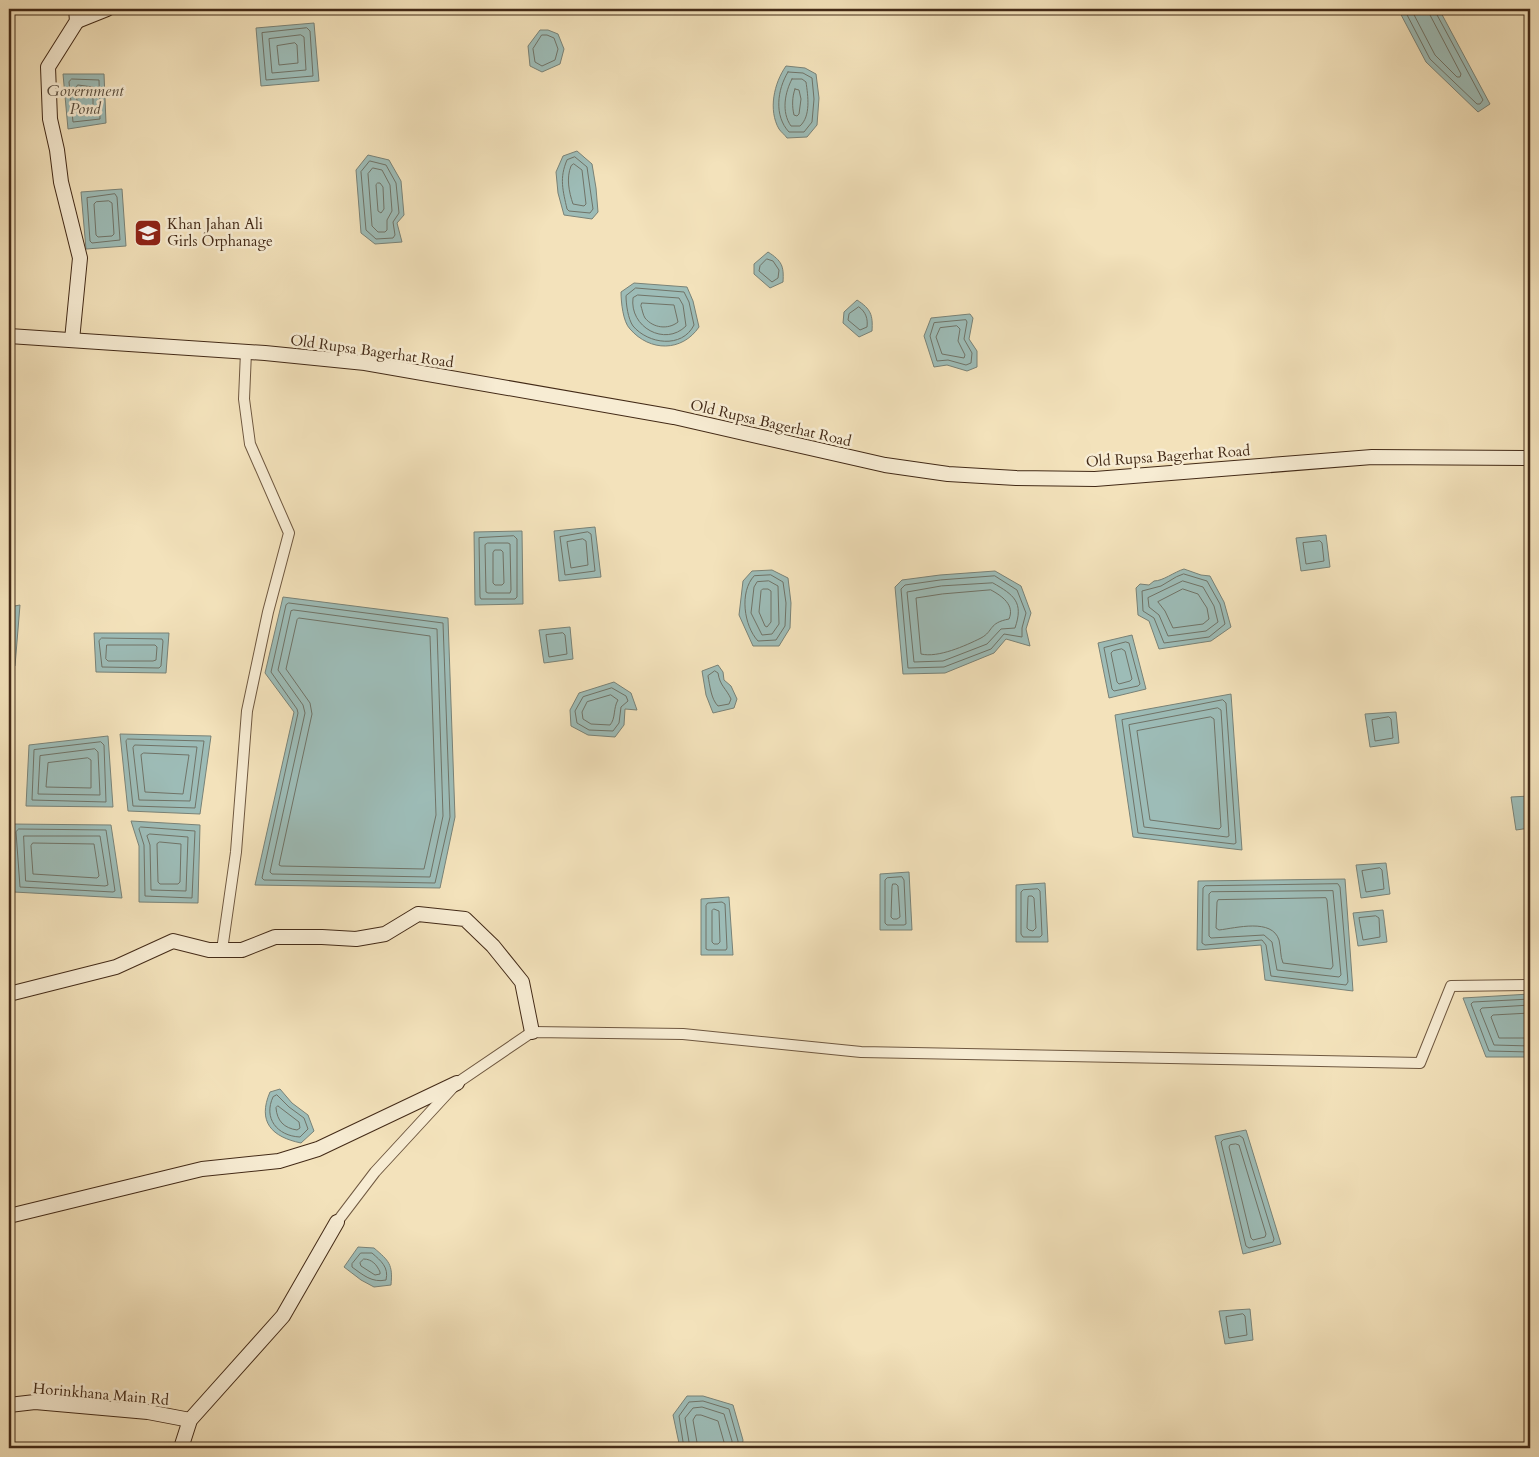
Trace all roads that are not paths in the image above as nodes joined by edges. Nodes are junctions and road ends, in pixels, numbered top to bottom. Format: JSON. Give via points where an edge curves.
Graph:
{"nodes":[{"id":1,"x":107,"y":9,"type":"edge"},
{"id":2,"x":76,"y":15,"type":"edge"},
{"id":3,"x":9,"y":336,"type":"edge"},
{"id":4,"x":72,"y":340,"type":"junction"},
{"id":5,"x":246,"y":352,"type":"junction"},
{"id":6,"x":1530,"y":458,"type":"edge"},
{"id":7,"x":222,"y":950,"type":"junction"},
{"id":8,"x":1530,"y":985,"type":"edge"},
{"id":9,"x":9,"y":994,"type":"edge"},
{"id":10,"x":532,"y":1032,"type":"junction"},
{"id":11,"x":457,"y":1083,"type":"junction"},
{"id":12,"x":9,"y":1216,"type":"edge"},
{"id":13,"x":337,"y":1222,"type":"joint"},
{"id":14,"x":9,"y":1405,"type":"edge"},
{"id":15,"x":190,"y":1424,"type":"junction"},
{"id":16,"x":181,"y":1448,"type":"edge"}],
"edges":[{"from":1,"to":2,"type":"street"},
{"from":2,"to":4,"type":"street","via":[[48,67],[50,119],[61,182],[80,258]]},
{"from":3,"to":4,"type":"street","name":"Old Rupsa Bagerhat Road"},
{"from":4,"to":5,"type":"street","name":"Old Rupsa Bagerhat Road"},
{"from":5,"to":6,"type":"street","name":"Old Rupsa Bagerhat Road","via":[[365,363],[664,415],[885,465],[948,474],[1095,479],[1372,456]]},
{"from":5,"to":7,"type":"street","via":[[244,399],[250,444],[289,533],[247,711],[236,852]]},
{"from":7,"to":9,"type":"street","via":[[173,941],[116,967]]},
{"from":7,"to":10,"type":"street","via":[[242,950],[275,937],[356,939],[385,934],[418,914],[465,919],[493,946],[522,982]]},
{"from":8,"to":10,"type":"street","via":[[1451,986],[1420,1063],[861,1052],[682,1034]]},
{"from":10,"to":11,"type":"street"},
{"from":11,"to":12,"type":"street","via":[[318,1150],[279,1161],[202,1169]]},
{"from":11,"to":13,"type":"street","via":[[375,1172]]},
{"from":13,"to":15,"type":"street","via":[[284,1316]]},
{"from":14,"to":15,"type":"street","name":"Horinkhana Main Rd","via":[[35,1402],[148,1412]]},
{"from":15,"to":16,"type":"street"}]}
